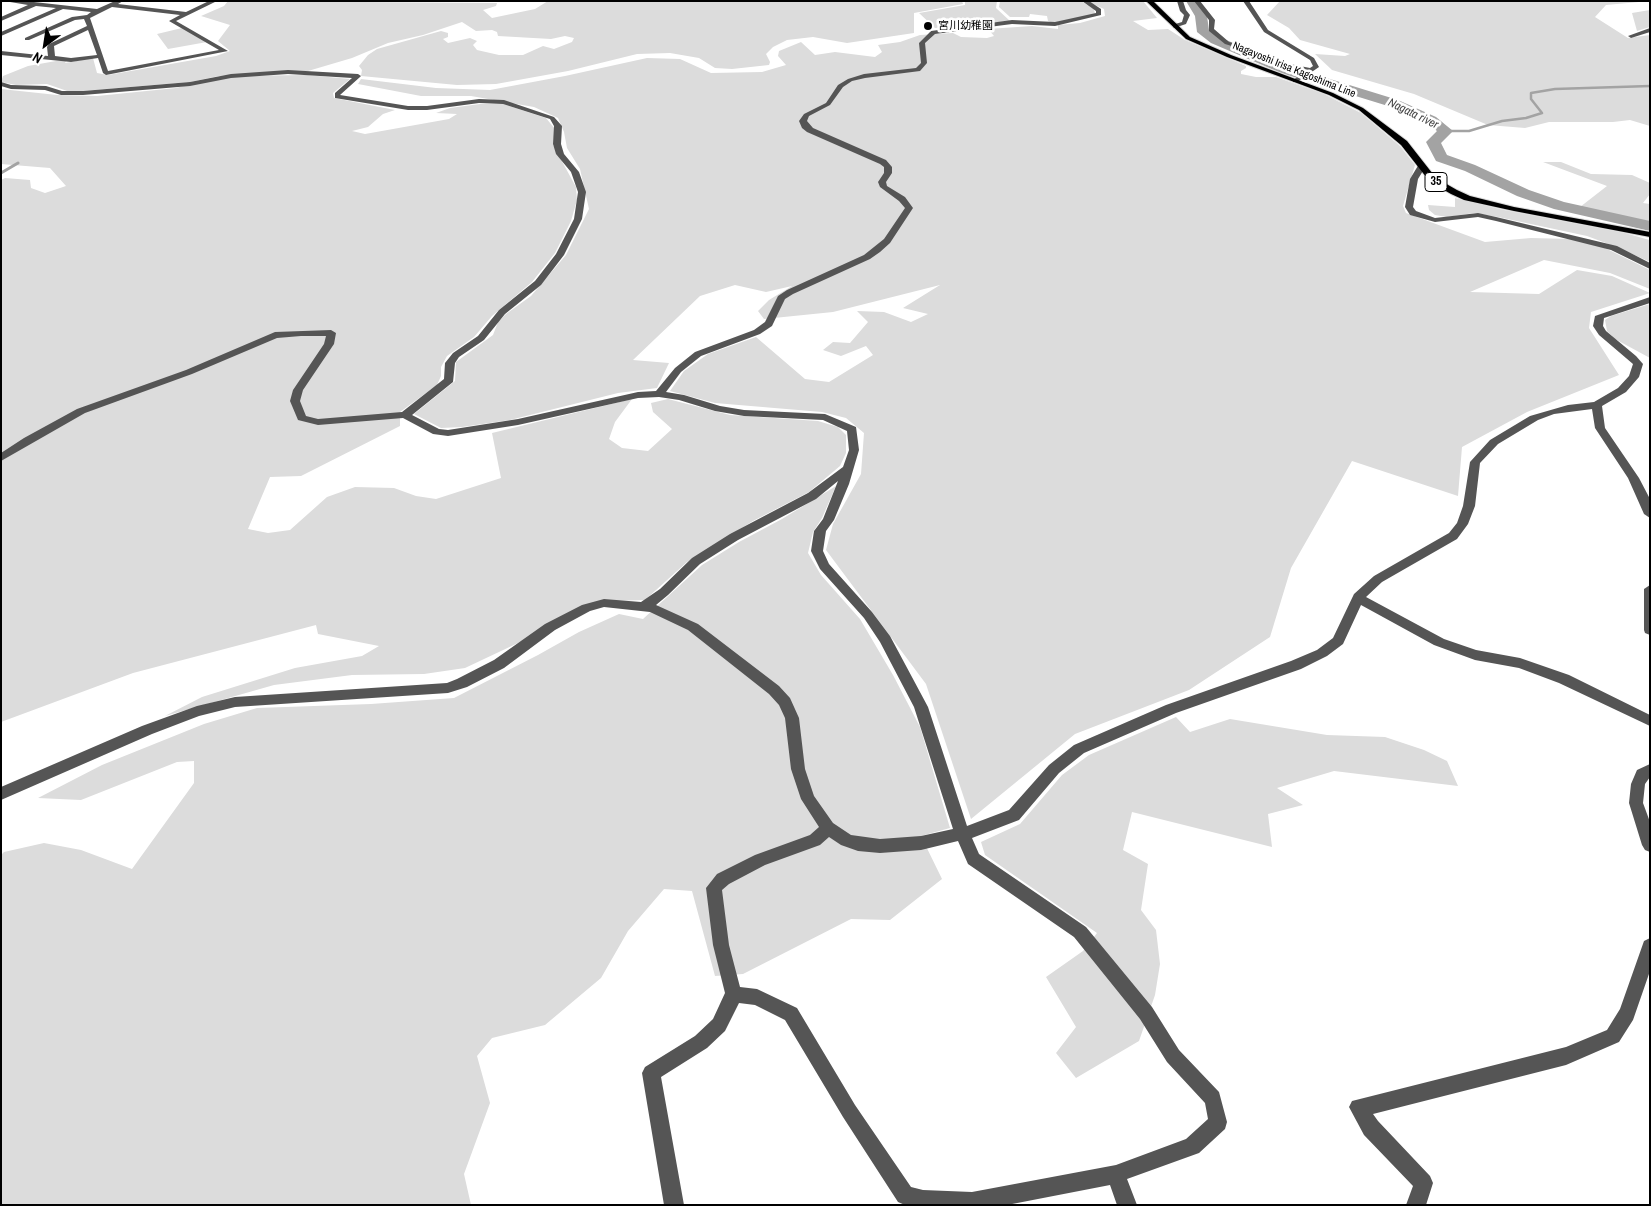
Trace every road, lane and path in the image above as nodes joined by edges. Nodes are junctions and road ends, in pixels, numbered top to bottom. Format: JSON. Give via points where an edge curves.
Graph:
{"nodes":[{"id":1,"x":7,"y":1,"type":"edge"},
{"id":2,"x":120,"y":1,"type":"edge"},
{"id":3,"x":200,"y":1,"type":"edge"},
{"id":4,"x":1085,"y":1,"type":"edge"},
{"id":5,"x":1148,"y":1,"type":"edge"},
{"id":6,"x":1180,"y":1,"type":"edge"},
{"id":7,"x":1197,"y":1,"type":"edge"},
{"id":8,"x":1246,"y":1,"type":"edge"},
{"id":9,"x":26,"y":2,"type":"edge"},
{"id":10,"x":213,"y":2,"type":"edge"},
{"id":11,"x":35,"y":4,"type":"junction"},
{"id":12,"x":111,"y":5,"type":"junction"},
{"id":13,"x":64,"y":7,"type":"junction"},
{"id":14,"x":98,"y":11,"type":"junction"},
{"id":15,"x":1,"y":12,"type":"edge"},
{"id":16,"x":187,"y":14,"type":"junction"},
{"id":17,"x":88,"y":17,"type":"junction"},
{"id":18,"x":1,"y":19,"type":"edge"},
{"id":19,"x":1174,"y":26,"type":"junction"},
{"id":20,"x":90,"y":27,"type":"junction"},
{"id":21,"x":1650,"y":30,"type":"edge"},
{"id":22,"x":1,"y":35,"type":"edge"},
{"id":23,"x":1631,"y":36,"type":"dead end"},
{"id":24,"x":10,"y":38,"type":"dead end"},
{"id":25,"x":18,"y":38,"type":"dead end"},
{"id":26,"x":27,"y":39,"type":"junction"},
{"id":27,"x":57,"y":42,"type":"junction"},
{"id":28,"x":1,"y":53,"type":"edge"},
{"id":29,"x":100,"y":56,"type":"junction"},
{"id":30,"x":52,"y":58,"type":"junction"},
{"id":31,"x":1311,"y":71,"type":"junction"},
{"id":32,"x":1297,"y":79,"type":"junction"},
{"id":33,"x":1,"y":84,"type":"edge"},
{"id":34,"x":1422,"y":166,"type":"junction"},
{"id":35,"x":1650,"y":235,"type":"edge"},
{"id":36,"x":1650,"y":266,"type":"edge"},
{"id":37,"x":1650,"y":300,"type":"edge"},
{"id":38,"x":660,"y":394,"type":"junction"},
{"id":39,"x":1598,"y":405,"type":"junction"},
{"id":40,"x":405,"y":415,"type":"junction"},
{"id":41,"x":1,"y":458,"type":"edge"},
{"id":42,"x":847,"y":469,"type":"junction"},
{"id":43,"x":1650,"y":514,"type":"edge"},
{"id":44,"x":1650,"y":589,"type":"edge"},
{"id":45,"x":1358,"y":598,"type":"junction"},
{"id":46,"x":645,"y":606,"type":"junction"},
{"id":47,"x":1650,"y":630,"type":"edge"},
{"id":48,"x":1650,"y":721,"type":"edge"},
{"id":49,"x":1650,"y":770,"type":"edge"},
{"id":50,"x":1,"y":794,"type":"edge"},
{"id":51,"x":828,"y":828,"type":"junction"},
{"id":52,"x":962,"y":834,"type":"junction"},
{"id":53,"x":1650,"y":845,"type":"edge"},
{"id":54,"x":1650,"y":946,"type":"edge"},
{"id":55,"x":734,"y":994,"type":"junction"},
{"id":56,"x":1116,"y":1174,"type":"junction"},
{"id":57,"x":674,"y":1205,"type":"edge"},
{"id":58,"x":1127,"y":1205,"type":"edge"},
{"id":59,"x":1416,"y":1205,"type":"edge"}],
"edges":[{"from":1,"to":9,"type":"street"},
{"from":2,"to":12,"type":"street"},
{"from":3,"to":10,"type":"street"},
{"from":4,"to":38,"type":"street","via":[[1099,10],[1099,14],[1055,24],[1012,22],[933,32],[922,43],[924,63],[918,70],[850,80],[840,86],[828,104],[806,116],[803,121],[810,130],[883,162],[888,167],[882,182],[884,187],[902,199],[908,208],[877,250],[790,292],[781,298],[768,324],[757,332],[698,354],[678,370]]},
{"from":5,"to":19,"type":"main road","name":"Nagayoshi Irisa Kagoshima Line","number":"35"},
{"from":6,"to":19,"type":"street","via":[[1186,20]]},
{"from":7,"to":31,"type":"street","via":[[1212,20],[1211,30],[1227,43],[1278,64]]},
{"from":8,"to":31,"type":"street","via":[[1266,31],[1312,59],[1316,67]]},
{"from":9,"to":11,"type":"street"},
{"from":9,"to":15,"type":"street"},
{"from":10,"to":16,"type":"street"},
{"from":11,"to":13,"type":"street"},
{"from":11,"to":18,"type":"street"},
{"from":12,"to":14,"type":"street"},
{"from":12,"to":16,"type":"street"},
{"from":13,"to":14,"type":"street"},
{"from":13,"to":22,"type":"street"},
{"from":14,"to":17,"type":"street"},
{"from":16,"to":29,"type":"street","via":[[172,21],[225,51],[112,73],[105,72]]},
{"from":17,"to":20,"type":"street"},
{"from":17,"to":26,"type":"street","via":[[74,18]]},
{"from":19,"to":32,"type":"main road","name":"Nagayoshi Irisa Kagoshima Line","number":"35","via":[[1188,38],[1206,46]]},
{"from":20,"to":27,"type":"street"},
{"from":20,"to":29,"type":"street"},
{"from":21,"to":23,"type":"street"},
{"from":22,"to":24,"type":"street"},
{"from":25,"to":26,"type":"street"},
{"from":26,"to":27,"type":"street"},
{"from":27,"to":30,"type":"street","via":[[50,46]]},
{"from":28,"to":30,"type":"street"},
{"from":29,"to":30,"type":"street","via":[[75,60]]},
{"from":31,"to":32,"type":"street"},
{"from":32,"to":34,"type":"main road","name":"Nagayoshi Irisa Kagoshima Line","number":"35","via":[[1361,109],[1404,143]]},
{"from":33,"to":40,"type":"street","via":[[83,93],[298,71],[358,76],[337,94],[337,97],[345,99],[408,108],[479,101],[504,102],[552,118],[560,133],[557,144],[560,154],[575,172],[582,192],[578,219],[560,255],[538,283],[502,312],[482,338],[456,355],[450,363],[449,380]]},
{"from":34,"to":35,"type":"main road","name":"Nagayoshi Irisa Kagoshima Line","number":"35","via":[[1441,186],[1467,198]]},
{"from":34,"to":36,"type":"street","via":[[1414,180],[1409,207],[1413,213],[1435,220],[1478,216],[1496,219],[1614,248]]},
{"from":37,"to":39,"type":"street","via":[[1600,316],[1598,326],[1602,332],[1638,364],[1634,377],[1622,390]]},
{"from":38,"to":40,"type":"street","via":[[628,396],[498,426],[448,433],[431,429]]},
{"from":38,"to":42,"type":"street","via":[[719,409],[817,416],[845,425],[854,435],[854,450]]},
{"from":39,"to":43,"type":"street","via":[[1600,428],[1633,478]]},
{"from":39,"to":45,"type":"street","via":[[1568,408],[1534,418],[1494,442],[1475,462],[1469,506],[1453,536],[1378,579]]},
{"from":40,"to":41,"type":"street","via":[[318,422],[302,418],[295,401],[298,390],[329,344],[331,333],[275,335],[189,372],[82,411]]},
{"from":42,"to":46,"type":"street","via":[[812,496],[696,561]]},
{"from":42,"to":52,"type":"street","via":[[828,520],[820,531],[817,551],[824,566],[885,639],[921,707]]},
{"from":44,"to":47,"type":"street"},
{"from":45,"to":48,"type":"street","via":[[1439,642],[1564,679]]},
{"from":45,"to":52,"type":"street","via":[[1338,641],[1322,653],[1079,749],[1054,770],[1014,815]]},
{"from":46,"to":50,"type":"street","via":[[604,604],[586,608],[550,627],[499,664],[448,688],[235,702],[197,711]]},
{"from":46,"to":51,"type":"street","via":[[693,627],[785,702],[792,718],[798,769],[808,799]]},
{"from":49,"to":53,"type":"street","via":[[1642,774],[1636,803]]},
{"from":51,"to":52,"type":"street","via":[[846,840],[880,846],[921,843]]},
{"from":51,"to":55,"type":"street","via":[[815,840],[760,860],[714,888],[721,945]]},
{"from":52,"to":56,"type":"street","via":[[973,859],[1080,932],[1146,1013],[1174,1056],[1213,1098],[1218,1122],[1192,1146]]},
{"from":54,"to":59,"type":"street","via":[[1627,1014],[1613,1036],[1566,1056],[1392,1102],[1358,1107],[1371,1128],[1422,1183]]},
{"from":55,"to":56,"type":"street","via":[[756,997],[791,1014],[848,1111],[905,1195],[923,1200],[972,1202]]},
{"from":55,"to":57,"type":"street","via":[[719,1025],[701,1042],[651,1074]]},
{"from":56,"to":58,"type":"street"}]}
